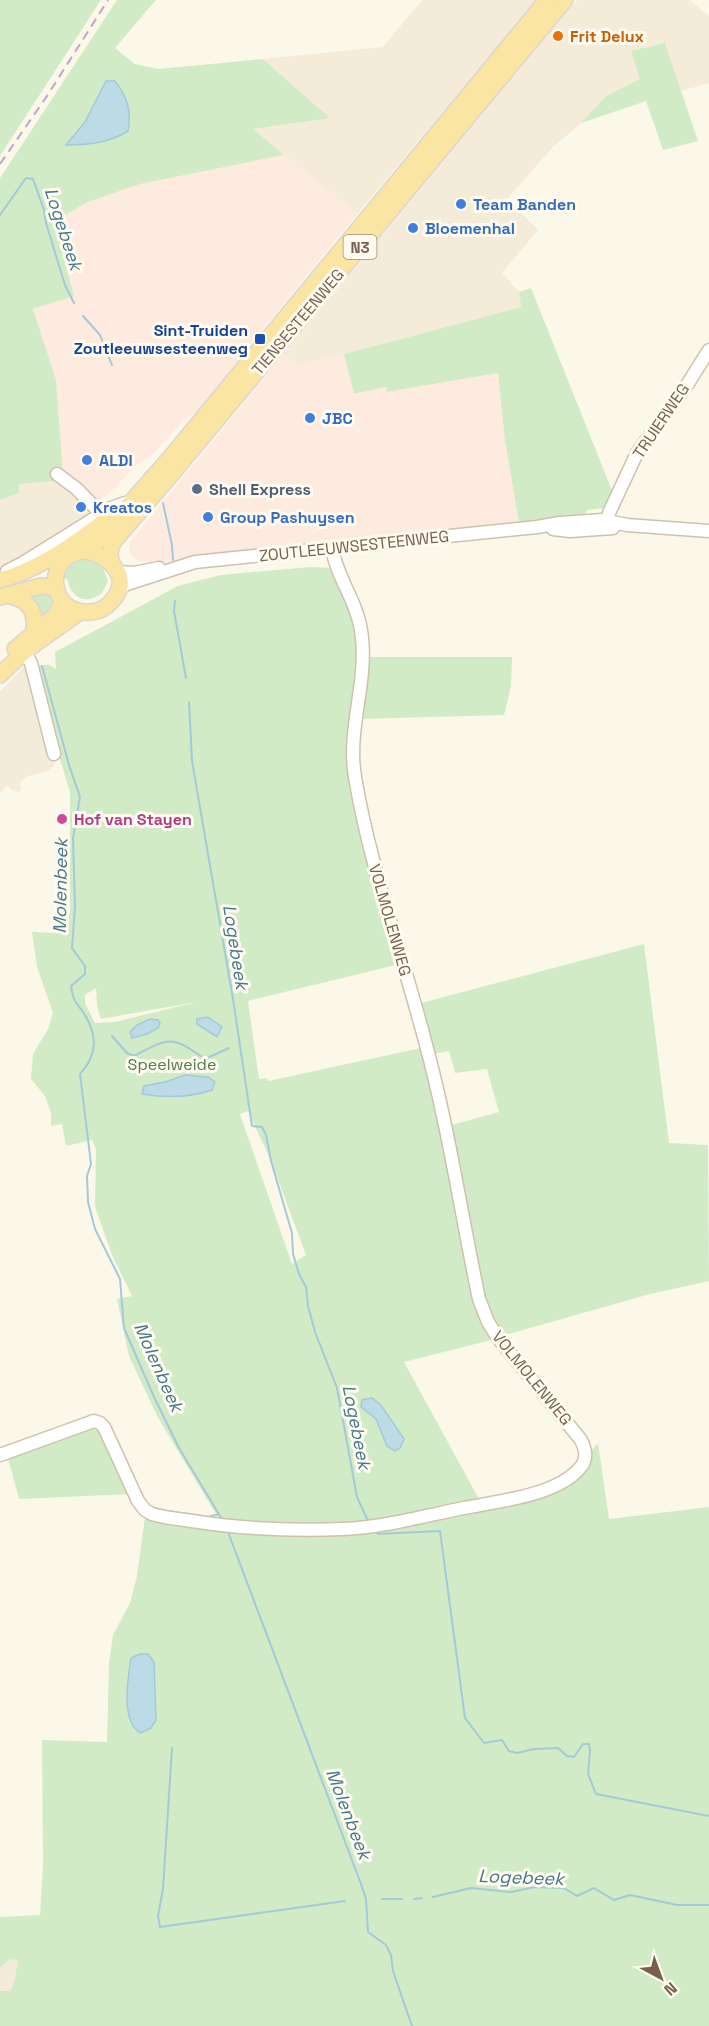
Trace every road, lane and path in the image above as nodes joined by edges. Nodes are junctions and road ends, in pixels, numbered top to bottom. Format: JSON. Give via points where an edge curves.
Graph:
{"nodes":[{"id":1,"x":547,"y":0,"type":"edge"},
{"id":2,"x":565,"y":0,"type":"edge"},
{"id":3,"x":709,"y":350,"type":"edge"},
{"id":4,"x":57,"y":474,"type":"dead end"},
{"id":5,"x":131,"y":499,"type":"junction"},
{"id":6,"x":101,"y":514,"type":"junction"},
{"id":7,"x":608,"y":525,"type":"junction"},
{"id":8,"x":709,"y":531,"type":"edge"},
{"id":9,"x":332,"y":548,"type":"junction"},
{"id":10,"x":88,"y":551,"type":"junction"},
{"id":11,"x":58,"y":567,"type":"junction"},
{"id":12,"x":115,"y":568,"type":"junction"},
{"id":13,"x":172,"y":568,"type":"junction"},
{"id":14,"x":0,"y":573,"type":"edge"},
{"id":15,"x":0,"y":580,"type":"edge"},
{"id":16,"x":119,"y":589,"type":"junction"},
{"id":17,"x":3,"y":593,"type":"edge"},
{"id":18,"x":59,"y":594,"type":"junction"},
{"id":19,"x":80,"y":612,"type":"junction"},
{"id":20,"x":33,"y":633,"type":"junction"},
{"id":21,"x":22,"y":648,"type":"junction"},
{"id":22,"x":0,"y":663,"type":"edge"},
{"id":23,"x":0,"y":675,"type":"edge"},
{"id":24,"x":54,"y":754,"type":"dead end"},
{"id":25,"x":0,"y":1455,"type":"edge"}],
"edges":[{"from":1,"to":5,"type":"main road","name":"TIENSESTEENWEG","number":"N3","via":[[170,458]]},
{"from":2,"to":12,"type":"main road","name":"TIENSESTEENWEG","number":"N3","via":[[119,534],[111,546]]},
{"from":3,"to":7,"type":"street","name":"TRUIERWEG","via":[[637,453],[609,513]]},
{"from":4,"to":6,"type":"street"},
{"from":5,"to":6,"type":"street","name":"TIENSESTEENWEG"},
{"from":5,"to":10,"type":"main road","name":"TIENSESTEENWEG","number":"N3"},
{"from":5,"to":15,"type":"main road","via":[[39,564]]},
{"from":6,"to":14,"type":"street","name":"TIENSESTEENWEG"},
{"from":7,"to":8,"type":"street","name":"ZOUTLEEUWSESTEENWEG"},
{"from":7,"to":9,"type":"street","name":"ZOUTLEEUWSESTEENWEG","via":[[587,520]]},
{"from":9,"to":13,"type":"street","name":"ZOUTLEEUWSESTEENWEG","via":[[195,562]]},
{"from":9,"to":25,"type":"street","name":"VOLMOLENWEG","via":[[336,566],[356,606],[362,637],[362,676],[352,752],[355,778],[377,874],[426,1042],[479,1299],[498,1338],[581,1440],[585,1458],[578,1471],[532,1494],[409,1520],[342,1529],[231,1527],[158,1516],[138,1501],[100,1423],[87,1422]]},
{"from":10,"to":11,"type":"main road","number":"N3","via":[[68,556]]},
{"from":10,"to":12,"type":"main road"},
{"from":11,"to":17,"type":"main road","number":"N3"},
{"from":11,"to":18,"type":"main road","via":[[55,580]]},
{"from":12,"to":13,"type":"street","name":"ZOUTLEEUWSESTEENWEG","via":[[134,573]]},
{"from":12,"to":16,"type":"main road","number":"N3"},
{"from":13,"to":16,"type":"street","name":"ZOUTLEEUWSESTEENWEG"},
{"from":16,"to":19,"type":"main road","via":[[106,607]]},
{"from":17,"to":18,"type":"main road","via":[[42,586]]},
{"from":17,"to":20,"type":"main road","via":[[21,598],[31,609]]},
{"from":18,"to":19,"type":"main road"},
{"from":18,"to":20,"type":"main road","via":[[57,614]]},
{"from":19,"to":21,"type":"main road","via":[[38,643]]},
{"from":20,"to":21,"type":"main road"},
{"from":21,"to":22,"type":"main road"},
{"from":21,"to":23,"type":"main road"},
{"from":21,"to":24,"type":"street","via":[[31,663]]}]}
